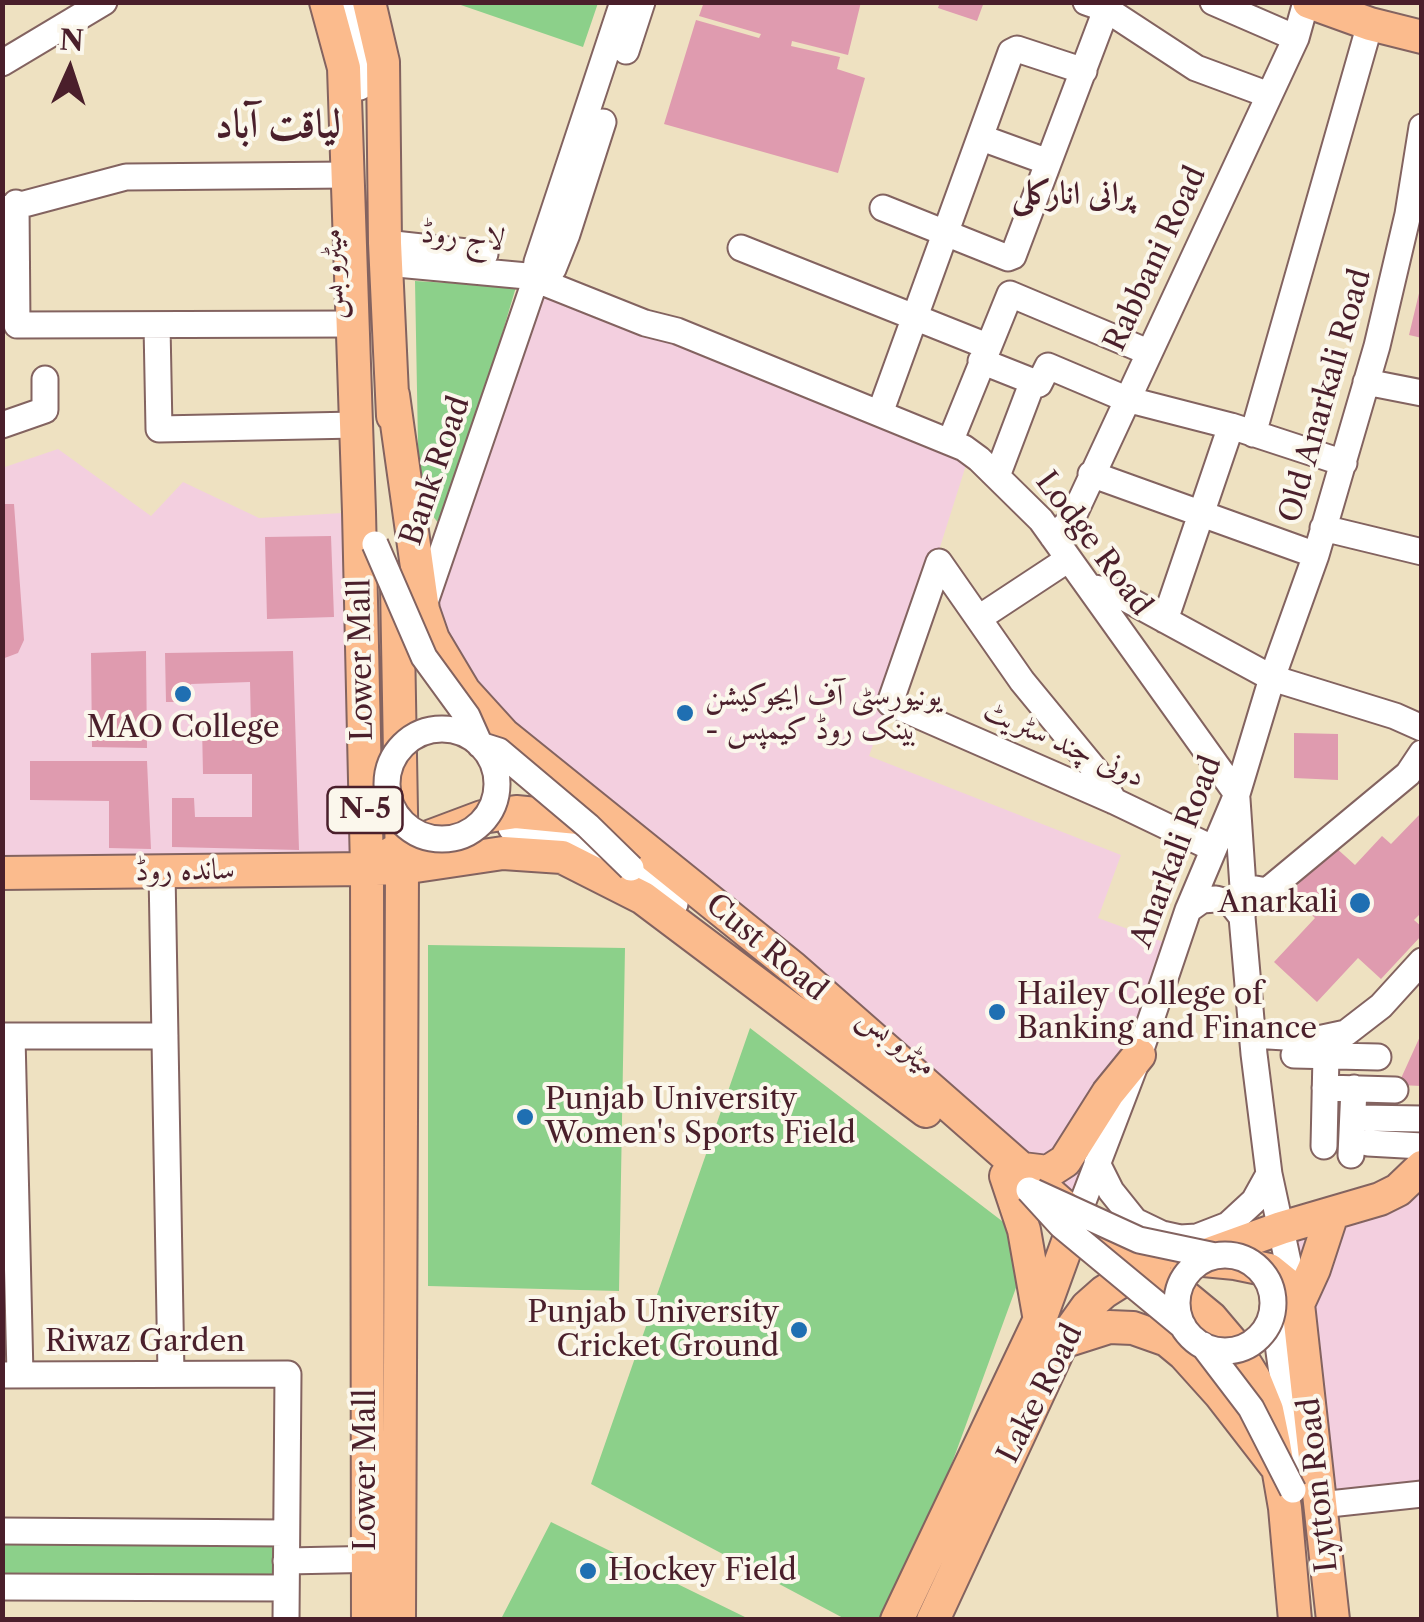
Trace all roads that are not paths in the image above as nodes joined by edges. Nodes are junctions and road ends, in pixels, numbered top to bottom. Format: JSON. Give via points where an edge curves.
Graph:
{"nodes":[{"id":1,"x":104,"y":2,"type":"edge"},
{"id":2,"x":326,"y":2,"type":"edge"},
{"id":3,"x":350,"y":2,"type":"edge"},
{"id":4,"x":369,"y":2,"type":"edge"},
{"id":5,"x":623,"y":2,"type":"edge"},
{"id":6,"x":642,"y":2,"type":"edge"},
{"id":7,"x":1213,"y":2,"type":"edge"},
{"id":8,"x":1308,"y":2,"type":"edge"},
{"id":9,"x":1101,"y":5,"type":"edge"},
{"id":10,"x":1370,"y":24,"type":"junction"},
{"id":11,"x":1422,"y":37,"type":"edge"},
{"id":12,"x":1296,"y":38,"type":"junction"},
{"id":13,"x":2,"y":63,"type":"edge"},
{"id":14,"x":1084,"y":71,"type":"junction"},
{"id":15,"x":1270,"y":95,"type":"junction"},
{"id":16,"x":1422,"y":127,"type":"edge"},
{"id":17,"x":982,"y":138,"type":"junction"},
{"id":18,"x":1048,"y":162,"type":"junction"},
{"id":19,"x":348,"y":175,"type":"junction"},
{"id":20,"x":9,"y":207,"type":"edge"},
{"id":21,"x":883,"y":208,"type":"dead end"},
{"id":22,"x":1415,"y":216,"type":"edge"},
{"id":23,"x":944,"y":232,"type":"junction"},
{"id":24,"x":741,"y":248,"type":"dead end"},
{"id":25,"x":385,"y":253,"type":"junction"},
{"id":26,"x":542,"y":270,"type":"junction"},
{"id":27,"x":914,"y":316,"type":"junction"},
{"id":28,"x":353,"y":324,"type":"junction"},
{"id":29,"x":157,"y":325,"type":"junction"},
{"id":30,"x":1148,"y":352,"type":"junction"},
{"id":31,"x":984,"y":354,"type":"junction"},
{"id":32,"x":45,"y":378,"type":"dead end"},
{"id":33,"x":1033,"y":381,"type":"junction"},
{"id":34,"x":1366,"y":382,"type":"junction"},
{"id":35,"x":1422,"y":393,"type":"edge"},
{"id":36,"x":393,"y":395,"type":"junction"},
{"id":37,"x":1126,"y":399,"type":"junction"},
{"id":38,"x":880,"y":412,"type":"junction"},
{"id":39,"x":2,"y":425,"type":"edge"},
{"id":40,"x":356,"y":425,"type":"junction"},
{"id":41,"x":1242,"y":430,"type":"junction"},
{"id":42,"x":950,"y":442,"type":"junction"},
{"id":43,"x":1344,"y":463,"type":"junction"},
{"id":44,"x":1091,"y":474,"type":"junction"},
{"id":45,"x":997,"y":476,"type":"junction"},
{"id":46,"x":1202,"y":516,"type":"junction"},
{"id":47,"x":1323,"y":528,"type":"junction"},
{"id":48,"x":1053,"y":536,"type":"junction"},
{"id":49,"x":375,"y":544,"type":"junction"},
{"id":50,"x":1422,"y":552,"type":"edge"},
{"id":51,"x":1316,"y":556,"type":"junction"},
{"id":52,"x":1067,"y":560,"type":"junction"},
{"id":53,"x":1088,"y":587,"type":"junction"},
{"id":54,"x":423,"y":610,"type":"junction"},
{"id":55,"x":979,"y":618,"type":"junction"},
{"id":56,"x":1165,"y":620,"type":"junction"},
{"id":57,"x":1272,"y":678,"type":"junction"},
{"id":58,"x":399,"y":685,"type":"junction"},
{"id":59,"x":1422,"y":728,"type":"edge"},
{"id":60,"x":480,"y":744,"type":"junction"},
{"id":61,"x":1422,"y":753,"type":"edge"},
{"id":62,"x":387,"y":791,"type":"junction"},
{"id":63,"x":1237,"y":794,"type":"junction"},
{"id":64,"x":1114,"y":800,"type":"junction"},
{"id":65,"x":614,"y":822,"type":"junction"},
{"id":66,"x":466,"y":834,"type":"junction"},
{"id":67,"x":1212,"y":848,"type":"junction"},
{"id":68,"x":402,"y":857,"type":"junction"},
{"id":69,"x":631,"y":868,"type":"junction"},
{"id":70,"x":367,"y":870,"type":"junction"},
{"id":71,"x":162,"y":872,"type":"junction"},
{"id":72,"x":2,"y":874,"type":"edge"},
{"id":73,"x":1244,"y":888,"type":"junction"},
{"id":74,"x":1188,"y":910,"type":"junction"},
{"id":75,"x":1242,"y":917,"type":"junction"},
{"id":76,"x":1422,"y":961,"type":"edge"},
{"id":77,"x":8,"y":1036,"type":"edge"},
{"id":78,"x":165,"y":1036,"type":"junction"},
{"id":79,"x":1253,"y":1045,"type":"junction"},
{"id":80,"x":1139,"y":1055,"type":"junction"},
{"id":81,"x":1326,"y":1055,"type":"junction"},
{"id":82,"x":1378,"y":1057,"type":"dead end"},
{"id":83,"x":1326,"y":1088,"type":"junction"},
{"id":84,"x":1354,"y":1088,"type":"junction"},
{"id":85,"x":1396,"y":1090,"type":"dead end"},
{"id":86,"x":1360,"y":1118,"type":"dead end"},
{"id":87,"x":1422,"y":1119,"type":"edge"},
{"id":88,"x":1324,"y":1146,"type":"dead end"},
{"id":89,"x":1422,"y":1146,"type":"edge"},
{"id":90,"x":1097,"y":1163,"type":"junction"},
{"id":91,"x":1269,"y":1174,"type":"junction"},
{"id":92,"x":1019,"y":1178,"type":"junction"},
{"id":93,"x":1405,"y":1187,"type":"edge"},
{"id":94,"x":1332,"y":1214,"type":"junction"},
{"id":95,"x":1074,"y":1225,"type":"junction"},
{"id":96,"x":1281,"y":1228,"type":"junction"},
{"id":97,"x":1202,"y":1258,"type":"junction"},
{"id":98,"x":1144,"y":1271,"type":"junction"},
{"id":99,"x":1285,"y":1306,"type":"junction"},
{"id":100,"x":1183,"y":1326,"type":"junction"},
{"id":101,"x":1051,"y":1330,"type":"junction"},
{"id":102,"x":1203,"y":1345,"type":"junction"},
{"id":103,"x":171,"y":1374,"type":"junction"},
{"id":104,"x":11,"y":1375,"type":"edge"},
{"id":105,"x":1294,"y":1493,"type":"junction"},
{"id":106,"x":1422,"y":1494,"type":"edge"},
{"id":107,"x":2,"y":1532,"type":"edge"},
{"id":108,"x":286,"y":1533,"type":"junction"},
{"id":109,"x":383,"y":1559,"type":"junction"},
{"id":110,"x":286,"y":1562,"type":"junction"},
{"id":111,"x":2,"y":1587,"type":"edge"},
{"id":112,"x":286,"y":1588,"type":"junction"},
{"id":113,"x":286,"y":1620,"type":"edge"},
{"id":114,"x":368,"y":1620,"type":"edge"},
{"id":115,"x":399,"y":1620,"type":"edge"},
{"id":116,"x":897,"y":1620,"type":"edge"},
{"id":117,"x":933,"y":1620,"type":"edge"},
{"id":118,"x":1295,"y":1620,"type":"edge"},
{"id":119,"x":1312,"y":1620,"type":"edge"},
{"id":120,"x":1333,"y":1620,"type":"edge"}],
"edges":[{"from":1,"to":13,"type":"street"},
{"from":2,"to":19,"type":"main road","name":"Lower Mall","number":"N-5","via":[[344,68]]},
{"from":3,"to":49,"type":"street","name":"میٹرو بس","via":[[362,113]]},
{"from":4,"to":25,"type":"main road","name":"Lower Mall","number":"N-5","via":[[383,62]]},
{"from":5,"to":26,"type":"street","name":"Bank Road"},
{"from":6,"to":26,"type":"street","name":"Bank Road","via":[[567,234]]},
{"from":7,"to":12,"type":"street"},
{"from":8,"to":10,"type":"main road"},
{"from":8,"to":12,"type":"street","name":"Rabbani Road"},
{"from":9,"to":14,"type":"street"},
{"from":9,"to":15,"type":"street","via":[[1196,68]]},
{"from":10,"to":11,"type":"main road"},
{"from":10,"to":41,"type":"street"},
{"from":12,"to":15,"type":"street","name":"Rabbani Road"},
{"from":14,"to":17,"type":"street","via":[[1013,49]]},
{"from":14,"to":18,"type":"street"},
{"from":15,"to":30,"type":"street","name":"Rabbani Road"},
{"from":16,"to":22,"type":"street","name":"Old Anarkali Road"},
{"from":17,"to":18,"type":"street"},
{"from":17,"to":23,"type":"street"},
{"from":18,"to":23,"type":"street","via":[[1013,256]]},
{"from":19,"to":20,"type":"street","via":[[126,177]]},
{"from":19,"to":28,"type":"main road","name":"Lower Mall","number":"N-5"},
{"from":20,"to":29,"type":"street","via":[[16,326]]},
{"from":21,"to":23,"type":"street"},
{"from":22,"to":34,"type":"street","name":"Old Anarkali Road"},
{"from":23,"to":27,"type":"street"},
{"from":24,"to":27,"type":"street"},
{"from":25,"to":26,"type":"street","name":"Lodge Road"},
{"from":25,"to":36,"type":"main road","name":"Lower Mall","number":"N-5"},
{"from":26,"to":38,"type":"street","name":"Lodge Road"},
{"from":26,"to":54,"type":"street","name":"Bank Road"},
{"from":27,"to":31,"type":"street"},
{"from":27,"to":38,"type":"street"},
{"from":28,"to":29,"type":"street"},
{"from":28,"to":40,"type":"main road","name":"Lower Mall","number":"N-5"},
{"from":29,"to":40,"type":"street","via":[[159,429]]},
{"from":30,"to":31,"type":"street","via":[[1010,294]]},
{"from":30,"to":37,"type":"street","name":"Rabbani Road"},
{"from":31,"to":33,"type":"street"},
{"from":31,"to":42,"type":"street"},
{"from":32,"to":39,"type":"street","via":[[45,410]]},
{"from":33,"to":37,"type":"street","via":[[1040,384],[1048,366]]},
{"from":33,"to":45,"type":"street"},
{"from":34,"to":35,"type":"street"},
{"from":34,"to":43,"type":"street","name":"Old Anarkali Road"},
{"from":36,"to":54,"type":"main road","name":"Cust Road"},
{"from":36,"to":58,"type":"main road","name":"Lower Mall","number":"N-5"},
{"from":37,"to":41,"type":"street"},
{"from":37,"to":44,"type":"street","name":"Rabbani Road"},
{"from":38,"to":42,"type":"street","name":"Lodge Road"},
{"from":40,"to":70,"type":"main road","name":"Lower Mall","number":"N-5"},
{"from":41,"to":43,"type":"street"},
{"from":41,"to":46,"type":"street"},
{"from":42,"to":45,"type":"street","name":"Lodge Road"},
{"from":43,"to":47,"type":"street","name":"Old Anarkali Road"},
{"from":44,"to":46,"type":"street"},
{"from":44,"to":48,"type":"street","name":"Rabbani Road","via":[[1072,519]]},
{"from":45,"to":48,"type":"street","name":"Lodge Road"},
{"from":46,"to":51,"type":"street"},
{"from":46,"to":56,"type":"street"},
{"from":47,"to":50,"type":"street"},
{"from":47,"to":51,"type":"street","name":"Old Anarkali Road"},
{"from":48,"to":52,"type":"street","name":"Lodge Road"},
{"from":49,"to":60,"type":"street","name":"میٹرو بس","bridge":true,"via":[[424,657]]},
{"from":49,"to":62,"type":"street","name":"میٹرو بس","bridge":true,"via":[[375,748]]},
{"from":51,"to":57,"type":"street","name":"Old Anarkali Road"},
{"from":52,"to":53,"type":"street","name":"Lodge Road"},
{"from":52,"to":55,"type":"street"},
{"from":53,"to":56,"type":"street","via":[[1112,591]]},
{"from":53,"to":63,"type":"street","name":"Lodge Road"},
{"from":54,"to":58,"type":"street","name":"Bank Road"},
{"from":54,"to":65,"type":"main road","name":"Cust Road","via":[[464,691],[504,735]]},
{"from":55,"to":64,"type":"street"},
{"from":55,"to":64,"type":"street","name":"دونی چند سٹریٹ","via":[[939,562],[890,703]]},
{"from":56,"to":57,"type":"street"},
{"from":57,"to":59,"type":"street"},
{"from":57,"to":63,"type":"street","name":"Anarkali Road"},
{"from":58,"to":68,"type":"main road","name":"Lower Mall","number":"N-5"},
{"from":60,"to":62,"type":"street","name":"میٹرو بس","bridge":true,"via":[[450,730],[417,735],[393,758]]},
{"from":60,"to":66,"type":"street","name":"میٹرو بس","bridge":true,"via":[[496,775],[496,793],[491,810]]},
{"from":60,"to":69,"type":"street","name":"میٹرو بس","bridge":true,"via":[[500,751]]},
{"from":61,"to":73,"type":"street","via":[[1408,774],[1267,891]]},
{"from":62,"to":66,"type":"street","name":"میٹرو بس","bridge":true,"via":[[392,808],[415,832],[449,839]]},
{"from":63,"to":67,"type":"street","name":"Anarkali Road"},
{"from":63,"to":73,"type":"street"},
{"from":64,"to":67,"type":"street","name":"دونی چند سٹریٹ"},
{"from":65,"to":68,"type":"main road","via":[[516,812],[482,817]]},
{"from":65,"to":92,"type":"main road","name":"Cust Road","via":[[793,968]]},
{"from":66,"to":69,"type":"street","name":"میٹرو بس","bridge":true,"via":[[549,832]]},
{"from":67,"to":74,"type":"street","name":"Anarkali Road"},
{"from":68,"to":70,"type":"main road"},
{"from":68,"to":92,"type":"main road","name":"Cust Road","via":[[562,857],[643,898]]},
{"from":68,"to":109,"type":"main road","name":"Lower Mall","number":"N-5"},
{"from":69,"to":92,"type":"street","name":"میٹرو بس"},
{"from":70,"to":71,"type":"main road","name":"ساندہ روڈ"},
{"from":70,"to":109,"type":"main road","name":"Lower Mall","number":"N-5"},
{"from":71,"to":72,"type":"main road","name":"ساندہ روڈ"},
{"from":71,"to":78,"type":"street"},
{"from":73,"to":75,"type":"street"},
{"from":74,"to":75,"type":"street","via":[[1216,899],[1231,903]]},
{"from":74,"to":80,"type":"street","name":"Anarkali Road"},
{"from":75,"to":79,"type":"street"},
{"from":76,"to":79,"type":"street","via":[[1346,1033]]},
{"from":77,"to":78,"type":"street"},
{"from":77,"to":104,"type":"street"},
{"from":78,"to":103,"type":"street"},
{"from":79,"to":81,"type":"street"},
{"from":79,"to":91,"type":"street"},
{"from":80,"to":90,"type":"street","name":"Anarkali Road"},
{"from":80,"to":92,"type":"main road","via":[[1065,1162]]},
{"from":81,"to":82,"type":"street"},
{"from":81,"to":83,"type":"street"},
{"from":83,"to":84,"type":"street"},
{"from":83,"to":88,"type":"street"},
{"from":84,"to":85,"type":"street"},
{"from":84,"to":89,"type":"street","via":[[1360,1149]]},
{"from":86,"to":87,"type":"street"},
{"from":90,"to":91,"type":"street","via":[[1135,1221],[1180,1238],[1228,1225],[1254,1201]]},
{"from":90,"to":95,"type":"street","name":"Anarkali Road"},
{"from":91,"to":96,"type":"street"},
{"from":92,"to":95,"type":"main road","name":"Cust Road"},
{"from":92,"to":97,"type":"street","name":"میٹرو بس","bridge":true,"via":[[1139,1240]]},
{"from":92,"to":100,"type":"street","name":"میٹرو بس","bridge":true,"via":[[1061,1225]]},
{"from":92,"to":101,"type":"main road","via":[[1024,1230]]},
{"from":93,"to":94,"type":"main road","name":"Lake Road"},
{"from":94,"to":96,"type":"main road","name":"Lake Road"},
{"from":94,"to":99,"type":"main road","via":[[1314,1269]]},
{"from":95,"to":97,"type":"main road","name":"Cust Road","via":[[1133,1247]]},
{"from":95,"to":98,"type":"main road","name":"Cust Road"},
{"from":95,"to":101,"type":"main road"},
{"from":96,"to":97,"type":"main road","name":"Lake Road"},
{"from":96,"to":99,"type":"street","name":"میٹرو بس"},
{"from":97,"to":98,"type":"main road","name":"Lake Road"},
{"from":97,"to":99,"type":"main road","name":"Cust Road","via":[[1269,1270],[1290,1286]]},
{"from":97,"to":100,"type":"street","bridge":true,"via":[[1177,1297]]},
{"from":98,"to":101,"type":"main road","name":"Lake Road"},
{"from":98,"to":105,"type":"main road","name":"Cust Road","via":[[1212,1318],[1234,1344],[1254,1378]]},
{"from":99,"to":102,"type":"street","bridge":true,"via":[[1248,1345]]},
{"from":99,"to":105,"type":"street","name":"میٹرو بس","bridge":true},
{"from":99,"to":105,"type":"main road","name":"Lytton Road","via":[[1304,1350]]},
{"from":100,"to":102,"type":"street","name":"میٹرو بس","bridge":true},
{"from":101,"to":105,"type":"main road","via":[[1133,1328],[1167,1340],[1220,1394]]},
{"from":101,"to":116,"type":"main road"},
{"from":101,"to":117,"type":"main road","name":"Lake Road"},
{"from":102,"to":105,"type":"street","name":"میٹرو بس","bridge":true,"via":[[1251,1408]]},
{"from":103,"to":104,"type":"street","name":"Riwaz Garden"},
{"from":103,"to":108,"type":"street","name":"Riwaz Garden","via":[[288,1374]]},
{"from":105,"to":106,"type":"street"},
{"from":105,"to":118,"type":"main road","name":"Lytton Road"},
{"from":105,"to":119,"type":"street","name":"میٹرو بس"},
{"from":105,"to":120,"type":"main road","name":"Lytton Road"},
{"from":107,"to":108,"type":"street"},
{"from":108,"to":110,"type":"street"},
{"from":109,"to":110,"type":"street"},
{"from":109,"to":114,"type":"main road","name":"Lower Mall","number":"N-5"},
{"from":109,"to":115,"type":"main road","name":"Lower Mall","number":"N-5"},
{"from":110,"to":112,"type":"street"},
{"from":111,"to":112,"type":"street"},
{"from":112,"to":113,"type":"street"}]}
